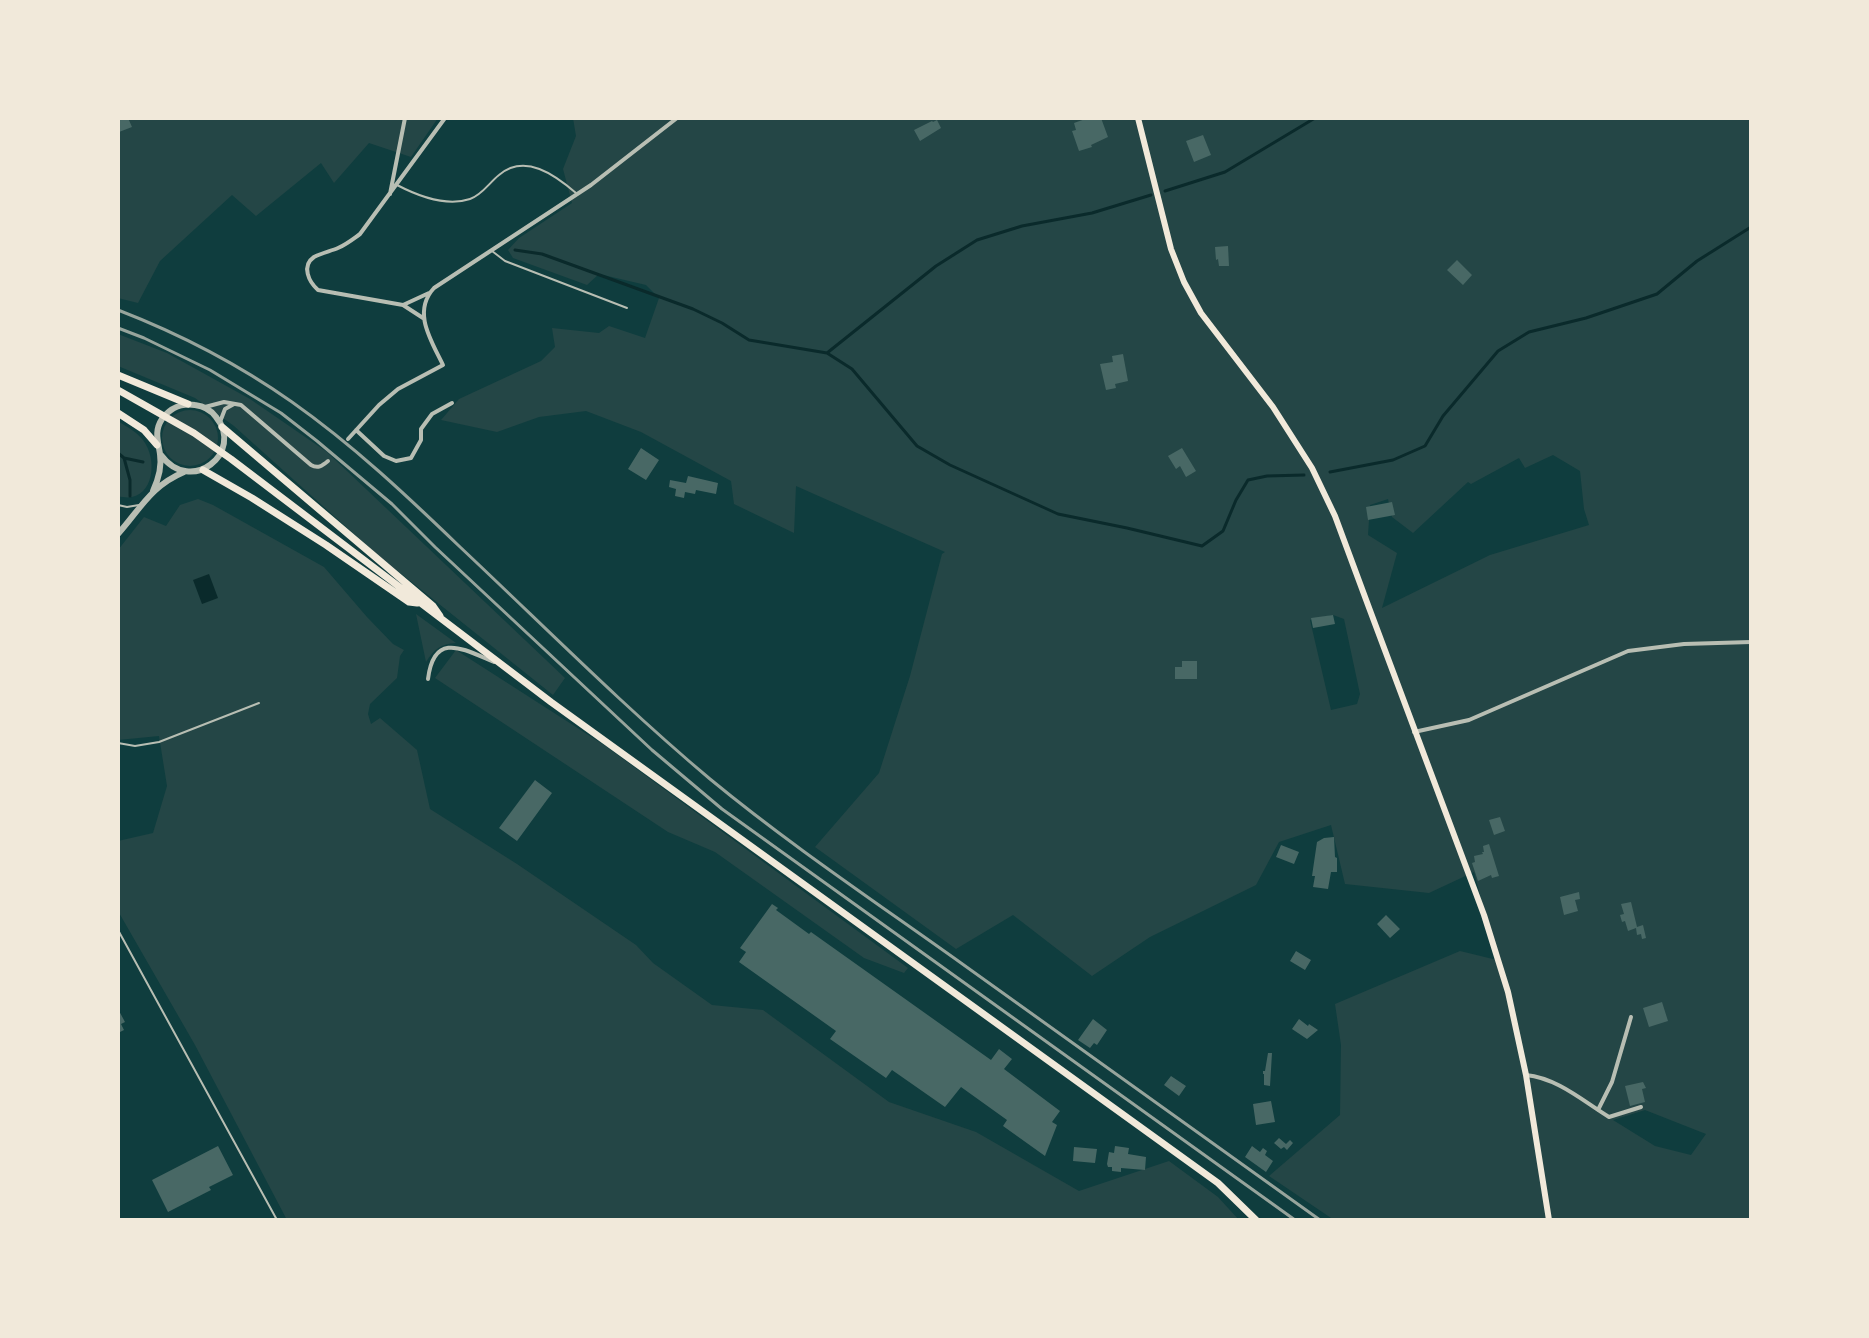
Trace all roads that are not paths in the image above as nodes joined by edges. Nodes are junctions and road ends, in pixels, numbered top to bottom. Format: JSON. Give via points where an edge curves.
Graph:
{"nodes":[{"id":1,"x":405,"y":118,"type":"edge"},
{"id":2,"x":445,"y":118,"type":"edge"},
{"id":3,"x":677,"y":118,"type":"edge"},
{"id":4,"x":1138,"y":118,"type":"edge"},
{"id":5,"x":397,"y":185,"type":"junction"},
{"id":6,"x":577,"y":194,"type":"junction"},
{"id":7,"x":389,"y":195,"type":"junction"},
{"id":8,"x":491,"y":250,"type":"junction"},
{"id":9,"x":429,"y":293,"type":"junction"},
{"id":10,"x":403,"y":305,"type":"junction"},
{"id":11,"x":627,"y":308,"type":"dead end"},
{"id":12,"x":423,"y":318,"type":"junction"},
{"id":13,"x":118,"y":375,"type":"edge"},
{"id":14,"x":118,"y":390,"type":"edge"},
{"id":15,"x":452,"y":403,"type":"dead end"},
{"id":16,"x":188,"y":404,"type":"junction"},
{"id":17,"x":237,"y":404,"type":"junction"},
{"id":18,"x":205,"y":407,"type":"junction"},
{"id":19,"x":118,"y":413,"type":"edge"},
{"id":20,"x":221,"y":425,"type":"junction"},
{"id":21,"x":356,"y":430,"type":"junction"},
{"id":22,"x":348,"y":439,"type":"dead end"},
{"id":23,"x":157,"y":445,"type":"junction"},
{"id":24,"x":161,"y":455,"type":"junction"},
{"id":25,"x":328,"y":461,"type":"dead end"},
{"id":26,"x":203,"y":470,"type":"junction"},
{"id":27,"x":184,"y":472,"type":"junction"},
{"id":28,"x":153,"y":491,"type":"junction"},
{"id":29,"x":144,"y":503,"type":"junction"},
{"id":30,"x":118,"y":505,"type":"edge"},
{"id":31,"x":118,"y":534,"type":"edge"},
{"id":32,"x":420,"y":603,"type":"junction"},
{"id":33,"x":443,"y":621,"type":"junction"},
{"id":34,"x":1751,"y":642,"type":"edge"},
{"id":35,"x":505,"y":667,"type":"junction"},
{"id":36,"x":428,"y":679,"type":"dead end"},
{"id":37,"x":259,"y":703,"type":"dead end"},
{"id":38,"x":1414,"y":732,"type":"junction"},
{"id":39,"x":118,"y":743,"type":"edge"},
{"id":40,"x":118,"y":930,"type":"edge"},
{"id":41,"x":1631,"y":1017,"type":"dead end"},
{"id":42,"x":1526,"y":1075,"type":"junction"},
{"id":43,"x":1641,"y":1107,"type":"dead end"},
{"id":44,"x":1598,"y":1110,"type":"junction"},
{"id":45,"x":277,"y":1220,"type":"edge"},
{"id":46,"x":1256,"y":1220,"type":"edge"},
{"id":47,"x":1549,"y":1220,"type":"edge"}],
"edges":[{"from":1,"to":7,"type":"street"},
{"from":2,"to":5,"type":"street"},
{"from":3,"to":6,"type":"street"},
{"from":4,"to":38,"type":"main road","via":[[1184,282],[1294,438],[1324,492]]},
{"from":5,"to":6,"type":"lane","via":[[417,196],[470,199],[501,172],[519,165],[557,177]]},
{"from":5,"to":7,"type":"street"},
{"from":6,"to":8,"type":"street"},
{"from":7,"to":10,"type":"street","via":[[360,234],[312,258],[307,275],[318,290]]},
{"from":8,"to":9,"type":"street"},
{"from":8,"to":11,"type":"lane","via":[[505,261]]},
{"from":9,"to":10,"type":"street"},
{"from":9,"to":12,"type":"street"},
{"from":10,"to":12,"type":"street"},
{"from":12,"to":21,"type":"street","via":[[443,365],[398,389]]},
{"from":13,"to":16,"type":"main road"},
{"from":14,"to":32,"type":"main road","via":[[231,459]]},
{"from":15,"to":21,"type":"street","via":[[432,414],[411,458],[396,461],[384,456]]},
{"from":16,"to":18,"type":"street"},
{"from":16,"to":23,"type":"street","via":[[162,419]]},
{"from":17,"to":18,"type":"street"},
{"from":17,"to":20,"type":"street","via":[[225,409]]},
{"from":17,"to":25,"type":"street","via":[[311,465]]},
{"from":18,"to":20,"type":"street"},
{"from":19,"to":23,"type":"main road"},
{"from":20,"to":26,"type":"street","via":[[221,452]]},
{"from":20,"to":33,"type":"main road","via":[[433,606]]},
{"from":21,"to":22,"type":"street"},
{"from":23,"to":24,"type":"street"},
{"from":24,"to":27,"type":"street"},
{"from":24,"to":28,"type":"street"},
{"from":26,"to":27,"type":"street"},
{"from":26,"to":32,"type":"main road","via":[[409,602]]},
{"from":27,"to":28,"type":"street"},
{"from":28,"to":29,"type":"street"},
{"from":29,"to":30,"type":"lane"},
{"from":29,"to":31,"type":"street"},
{"from":32,"to":33,"type":"main road"},
{"from":33,"to":35,"type":"main road"},
{"from":34,"to":38,"type":"street","via":[[1628,651],[1469,720]]},
{"from":35,"to":36,"type":"street","via":[[453,647],[433,657]]},
{"from":35,"to":46,"type":"main road","via":[[1218,1183]]},
{"from":37,"to":39,"type":"lane","via":[[151,745]]},
{"from":38,"to":42,"type":"main road","via":[[1499,958]]},
{"from":40,"to":45,"type":"lane"},
{"from":41,"to":44,"type":"street"},
{"from":42,"to":44,"type":"street","via":[[1554,1082]]},
{"from":42,"to":47,"type":"main road"},
{"from":43,"to":44,"type":"street","via":[[1609,1117]]}]}
